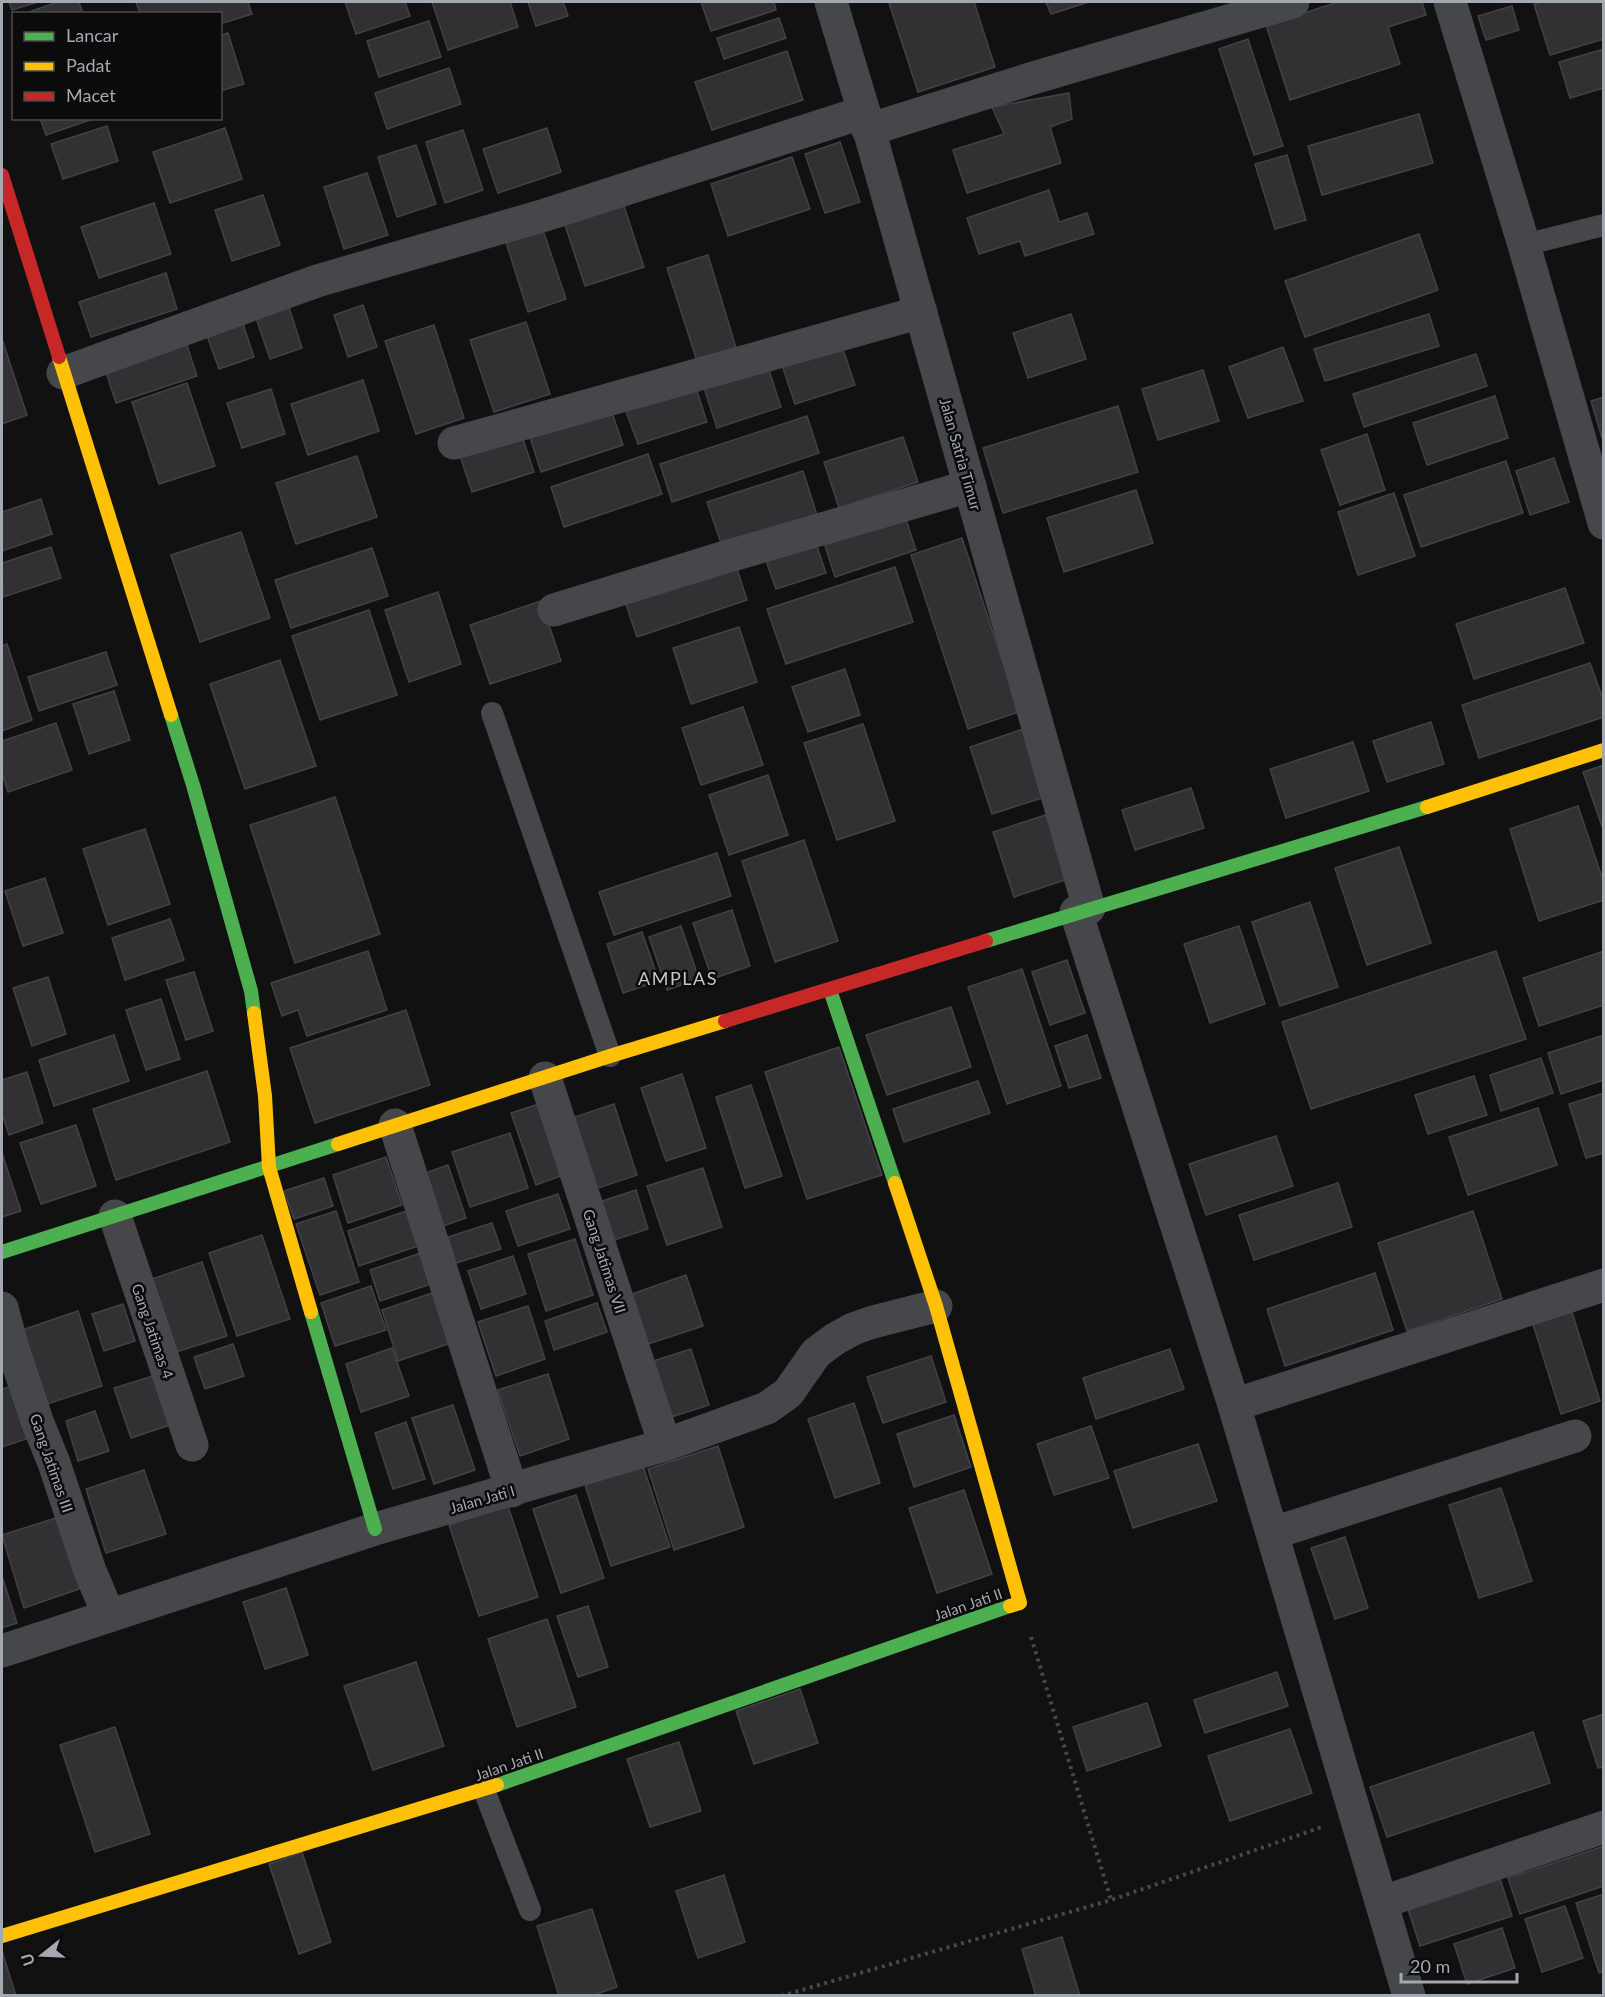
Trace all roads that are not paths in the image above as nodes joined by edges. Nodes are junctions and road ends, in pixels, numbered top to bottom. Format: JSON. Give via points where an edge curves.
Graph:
{"nodes":[{"id":1,"x":831,"y":2,"type":"edge"},
{"id":2,"x":1293,"y":2,"type":"edge"},
{"id":3,"x":1450,"y":2,"type":"edge"},
{"id":4,"x":866,"y":121,"type":"junction"},
{"id":5,"x":2,"y":175,"type":"edge"},
{"id":6,"x":1604,"y":225,"type":"edge"},
{"id":7,"x":1524,"y":244,"type":"junction"},
{"id":8,"x":921,"y":312,"type":"junction"},
{"id":9,"x":63,"y":373,"type":"junction"},
{"id":10,"x":454,"y":443,"type":"dead end"},
{"id":11,"x":970,"y":486,"type":"junction"},
{"id":12,"x":1604,"y":523,"type":"edge"},
{"id":13,"x":554,"y":610,"type":"dead end"},
{"id":14,"x":492,"y":712,"type":"dead end"},
{"id":15,"x":1604,"y":750,"type":"edge"},
{"id":16,"x":1082,"y":910,"type":"junction"},
{"id":17,"x":831,"y":990,"type":"junction"},
{"id":18,"x":610,"y":1056,"type":"junction"},
{"id":19,"x":545,"y":1078,"type":"junction"},
{"id":20,"x":395,"y":1125,"type":"junction"},
{"id":21,"x":269,"y":1167,"type":"junction"},
{"id":22,"x":115,"y":1216,"type":"junction"},
{"id":23,"x":2,"y":1252,"type":"edge"},
{"id":24,"x":1604,"y":1285,"type":"edge"},
{"id":25,"x":936,"y":1306,"type":"junction"},
{"id":26,"x":2,"y":1308,"type":"edge"},
{"id":27,"x":1234,"y":1405,"type":"junction"},
{"id":28,"x":1575,"y":1436,"type":"dead end"},
{"id":29,"x":192,"y":1445,"type":"dead end"},
{"id":30,"x":665,"y":1445,"type":"junction"},
{"id":31,"x":512,"y":1491,"type":"junction"},
{"id":32,"x":375,"y":1529,"type":"junction"},
{"id":33,"x":1273,"y":1533,"type":"junction"},
{"id":34,"x":109,"y":1616,"type":"junction"},
{"id":35,"x":2,"y":1651,"type":"edge"},
{"id":36,"x":484,"y":1790,"type":"junction"},
{"id":37,"x":1604,"y":1827,"type":"edge"},
{"id":38,"x":1383,"y":1902,"type":"junction"},
{"id":39,"x":530,"y":1910,"type":"dead end"},
{"id":40,"x":2,"y":1936,"type":"edge"},
{"id":41,"x":1409,"y":1995,"type":"edge"}],
"edges":[{"from":1,"to":4,"type":"street","name":"Jalan Satria Timur"},
{"from":2,"to":4,"type":"street","via":[[1033,78]]},
{"from":3,"to":7,"type":"street"},
{"from":4,"to":8,"type":"street","name":"Jalan Satria Timur"},
{"from":4,"to":9,"type":"street","via":[[317,281]]},
{"from":5,"to":9,"type":"street"},
{"from":6,"to":7,"type":"lane"},
{"from":7,"to":12,"type":"street"},
{"from":8,"to":10,"type":"street"},
{"from":8,"to":11,"type":"street","name":"Jalan Satria Timur"},
{"from":9,"to":21,"type":"street","via":[[193,785],[251,991],[265,1096]]},
{"from":11,"to":13,"type":"street"},
{"from":11,"to":16,"type":"street","name":"Jalan Satria Timur"},
{"from":14,"to":18,"type":"lane"},
{"from":15,"to":16,"type":"street","via":[[1412,812]]},
{"from":16,"to":17,"type":"street"},
{"from":16,"to":27,"type":"street","name":"Jalan Satria Timur"},
{"from":17,"to":18,"type":"street"},
{"from":17,"to":25,"type":"street"},
{"from":18,"to":19,"type":"street"},
{"from":19,"to":20,"type":"street"},
{"from":19,"to":30,"type":"street","name":"Gang Jatimas VII"},
{"from":20,"to":21,"type":"street"},
{"from":20,"to":31,"type":"street"},
{"from":21,"to":22,"type":"street"},
{"from":21,"to":32,"type":"street"},
{"from":22,"to":23,"type":"street"},
{"from":22,"to":29,"type":"street","name":"Gang Jatimas 4"},
{"from":24,"to":27,"type":"street"},
{"from":25,"to":30,"type":"street","name":"Jalan Jati I","via":[[853,1329],[816,1353],[789,1393],[767,1408]]},
{"from":25,"to":36,"type":"street","name":"Jalan Jati II","via":[[1020,1603]]},
{"from":26,"to":34,"type":"street","name":"Gang Jatimas III","via":[[37,1421]]},
{"from":27,"to":33,"type":"street","name":"Jalan Satria Timur"},
{"from":28,"to":33,"type":"street"},
{"from":30,"to":31,"type":"street","name":"Jalan Jati I"},
{"from":31,"to":32,"type":"street","name":"Jalan Jati I"},
{"from":32,"to":34,"type":"street","name":"Jalan Jati I"},
{"from":33,"to":38,"type":"street","name":"Jalan Satria Timur"},
{"from":34,"to":35,"type":"street","name":"Jalan Jati I"},
{"from":36,"to":39,"type":"lane"},
{"from":36,"to":40,"type":"street","name":"Jalan Jati II"},
{"from":37,"to":38,"type":"street"},
{"from":38,"to":41,"type":"street","name":"Jalan Satria Timur"}]}
